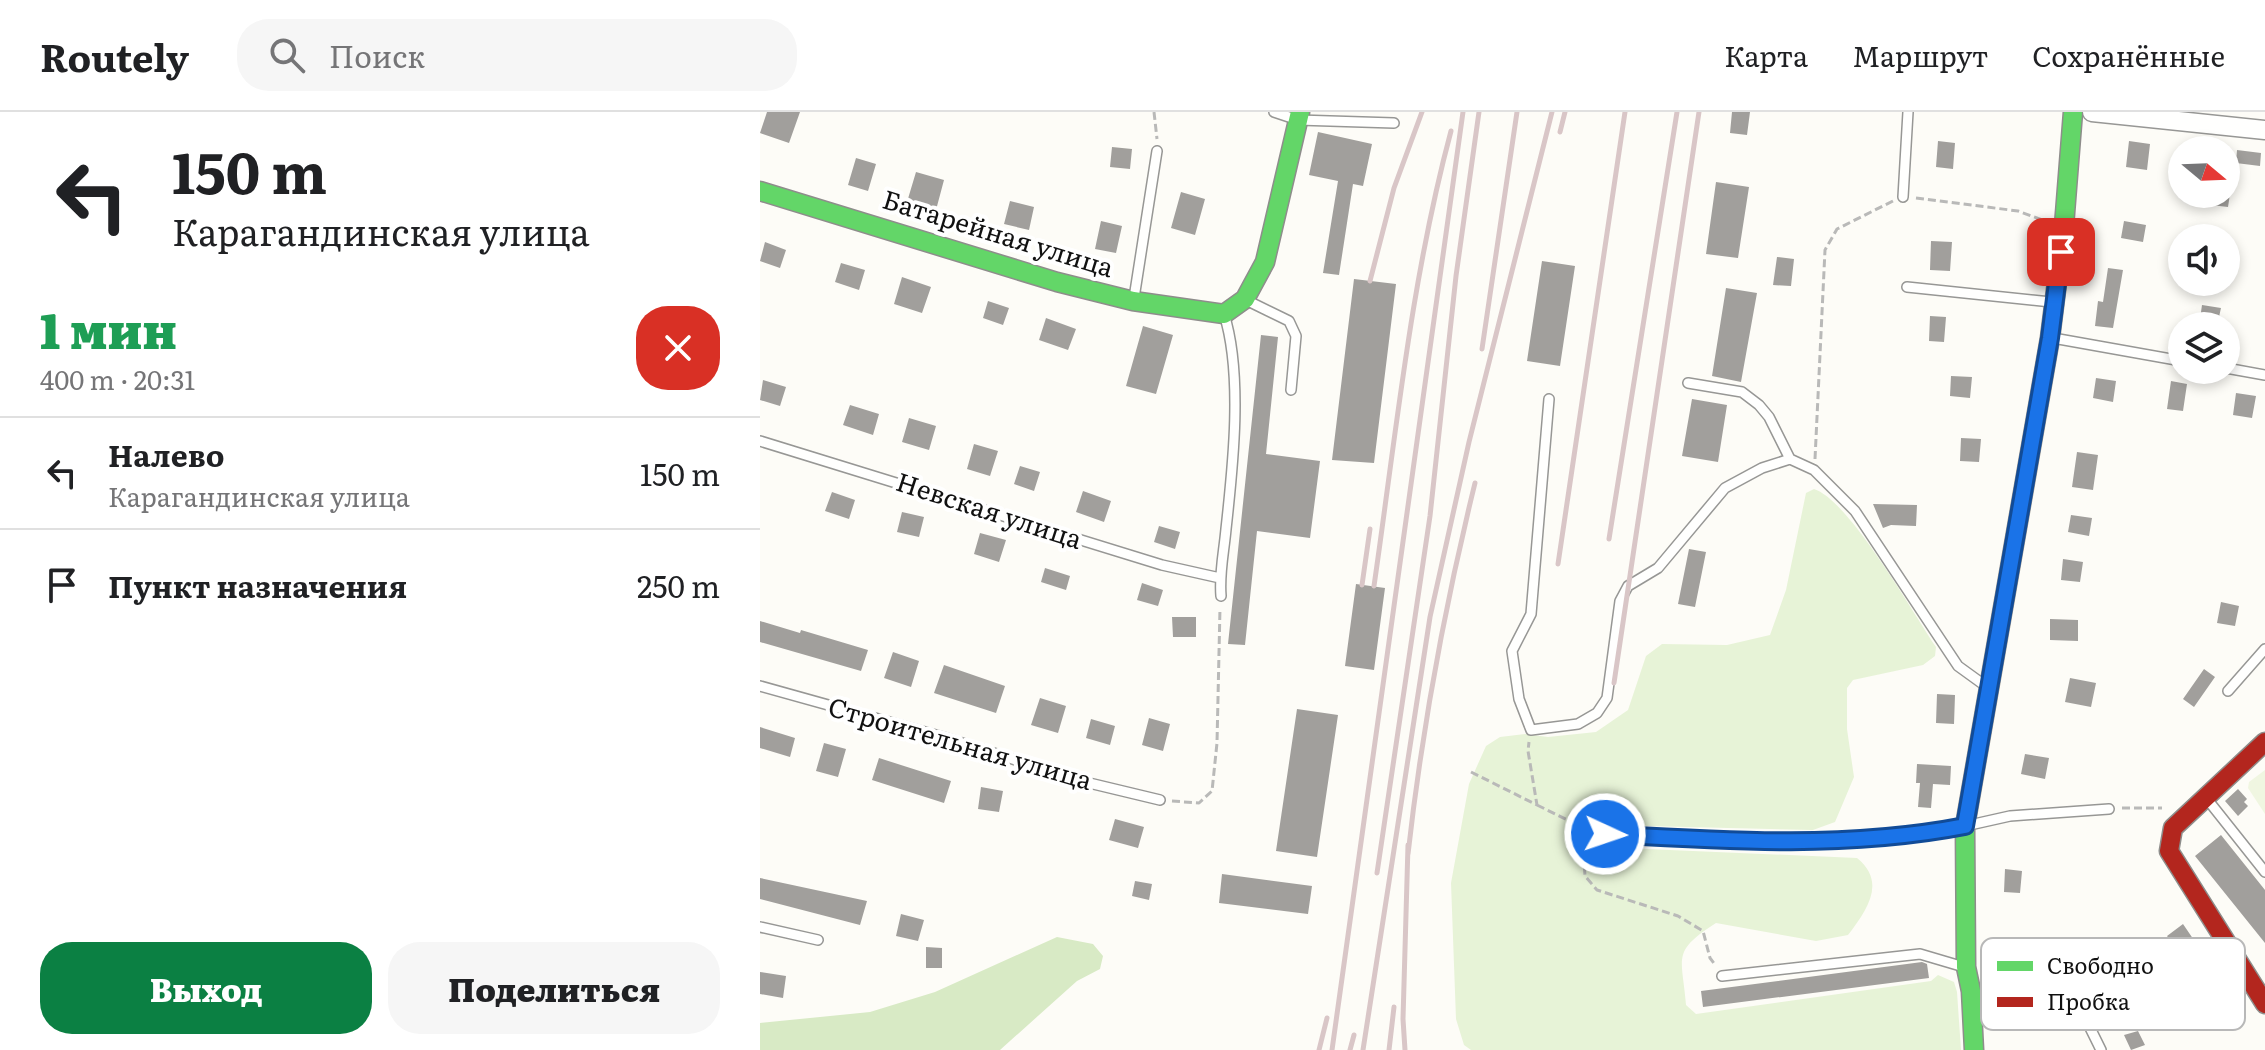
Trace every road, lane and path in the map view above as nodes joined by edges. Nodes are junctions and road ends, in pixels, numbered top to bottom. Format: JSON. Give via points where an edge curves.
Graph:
{"nodes":[{"id":1,"x":1154,"y":112,"type":"edge"},
{"id":2,"x":1274,"y":112,"type":"edge"},
{"id":3,"x":1908,"y":112,"type":"edge"},
{"id":4,"x":2073,"y":112,"type":"edge"},
{"id":5,"x":2092,"y":112,"type":"edge"},
{"id":6,"x":1299,"y":116,"type":"edge"},
{"id":7,"x":1394,"y":123,"type":"dead end"},
{"id":8,"x":2265,"y":130,"type":"edge"},
{"id":9,"x":1157,"y":151,"type":"joint"},
{"id":10,"x":760,"y":191,"type":"edge"},
{"id":11,"x":1903,"y":197,"type":"junction"},
{"id":12,"x":2064,"y":226,"type":"junction"},
{"id":13,"x":1907,"y":287,"type":"dead end"},
{"id":14,"x":1245,"y":299,"type":"junction"},
{"id":15,"x":1133,"y":301,"type":"junction"},
{"id":16,"x":2055,"y":303,"type":"junction"},
{"id":17,"x":1224,"y":314,"type":"junction"},
{"id":18,"x":2050,"y":338,"type":"junction"},
{"id":19,"x":2168,"y":359,"type":"edge"},
{"id":20,"x":2240,"y":371,"type":"edge"},
{"id":21,"x":2265,"y":375,"type":"edge"},
{"id":22,"x":1688,"y":383,"type":"dead end"},
{"id":23,"x":1291,"y":390,"type":"dead end"},
{"id":24,"x":1549,"y":399,"type":"dead end"},
{"id":25,"x":760,"y":441,"type":"edge"},
{"id":26,"x":1790,"y":459,"type":"junction"},
{"id":27,"x":1814,"y":470,"type":"junction"},
{"id":28,"x":1220,"y":578,"type":"junction"},
{"id":29,"x":1221,"y":596,"type":"joint"},
{"id":30,"x":2265,"y":649,"type":"edge"},
{"id":31,"x":760,"y":686,"type":"edge"},
{"id":32,"x":1989,"y":689,"type":"junction"},
{"id":33,"x":2228,"y":691,"type":"dead end"},
{"id":34,"x":1531,"y":730,"type":"junction"},
{"id":35,"x":2265,"y":742,"type":"edge"},
{"id":36,"x":1471,"y":772,"type":"dead end"},
{"id":37,"x":2206,"y":797,"type":"junction"},
{"id":38,"x":1160,"y":800,"type":"joint"},
{"id":39,"x":1537,"y":805,"type":"junction"},
{"id":40,"x":2162,"y":808,"type":"dead end"},
{"id":41,"x":2109,"y":809,"type":"joint"},
{"id":42,"x":1965,"y":826,"type":"junction"},
{"id":43,"x":1588,"y":831,"type":"junction"},
{"id":44,"x":1605,"y":834,"type":"joint"},
{"id":45,"x":2265,"y":872,"type":"edge"},
{"id":46,"x":760,"y":927,"type":"edge"},
{"id":47,"x":2228,"y":938,"type":"edge"},
{"id":48,"x":818,"y":940,"type":"dead end"},
{"id":49,"x":2245,"y":963,"type":"edge"},
{"id":50,"x":1966,"y":967,"type":"junction"},
{"id":51,"x":1722,"y":976,"type":"joint"},
{"id":52,"x":1981,"y":989,"type":"edge"},
{"id":53,"x":1971,"y":991,"type":"junction"},
{"id":54,"x":2265,"y":1004,"type":"edge"},
{"id":55,"x":2091,"y":1030,"type":"edge"},
{"id":56,"x":1974,"y":1050,"type":"edge"},
{"id":57,"x":2101,"y":1050,"type":"edge"}],
"edges":[{"from":1,"to":9,"type":"path"},
{"from":2,"to":6,"type":"lane"},
{"from":3,"to":11,"type":"lane"},
{"from":4,"to":12,"type":"street"},
{"from":5,"to":8,"type":"street"},
{"from":6,"to":7,"type":"lane"},
{"from":6,"to":14,"type":"street","via":[[1265,262]]},
{"from":9,"to":15,"type":"lane"},
{"from":10,"to":15,"type":"street","name":"Батарейная улица"},
{"from":11,"to":12,"type":"path","via":[[2018,211]]},
{"from":11,"to":27,"type":"path","via":[[1837,229],[1825,250]]},
{"from":12,"to":16,"type":"street"},
{"from":13,"to":16,"type":"lane"},
{"from":14,"to":17,"type":"street"},
{"from":14,"to":23,"type":"lane","via":[[1289,321],[1296,336]]},
{"from":15,"to":17,"type":"street","name":"Батарейная улица"},
{"from":16,"to":18,"type":"street"},
{"from":17,"to":28,"type":"lane","via":[[1234,365],[1233,443]]},
{"from":18,"to":19,"type":"lane"},
{"from":18,"to":32,"type":"street"},
{"from":20,"to":21,"type":"lane"},
{"from":22,"to":26,"type":"lane","via":[[1742,392],[1769,417]]},
{"from":24,"to":34,"type":"lane","via":[[1531,614],[1512,651],[1519,699]]},
{"from":25,"to":28,"type":"lane","name":"Невская улица","via":[[1162,565]]},
{"from":26,"to":27,"type":"lane"},
{"from":26,"to":34,"type":"lane","via":[[1725,488],[1658,568],[1628,586],[1620,601],[1607,698],[1597,713],[1578,724]]},
{"from":27,"to":32,"type":"lane","via":[[1855,511],[1958,666]]},
{"from":28,"to":29,"type":"lane"},
{"from":29,"to":38,"type":"path","via":[[1212,791],[1199,803]]},
{"from":30,"to":33,"type":"lane"},
{"from":31,"to":38,"type":"lane","name":"Строительная улица"},
{"from":32,"to":42,"type":"street"},
{"from":34,"to":39,"type":"path","via":[[1528,751]]},
{"from":35,"to":37,"type":"street"},
{"from":36,"to":39,"type":"path"},
{"from":37,"to":45,"type":"lane"},
{"from":37,"to":47,"type":"street","via":[[2173,828],[2169,851]]},
{"from":39,"to":43,"type":"path"},
{"from":40,"to":41,"type":"path"},
{"from":41,"to":42,"type":"lane","via":[[2010,816]]},
{"from":42,"to":44,"type":"lane","via":[[1843,841]]},
{"from":42,"to":50,"type":"street"},
{"from":43,"to":44,"type":"path"},
{"from":43,"to":51,"type":"path","via":[[1585,876],[1597,890],[1678,916],[1703,931],[1710,958]]},
{"from":46,"to":48,"type":"lane"},
{"from":49,"to":54,"type":"street"},
{"from":50,"to":51,"type":"lane","via":[[1920,954]]},
{"from":50,"to":53,"type":"street"},
{"from":52,"to":53,"type":"path"},
{"from":53,"to":56,"type":"street"},
{"from":55,"to":57,"type":"lane"}]}
